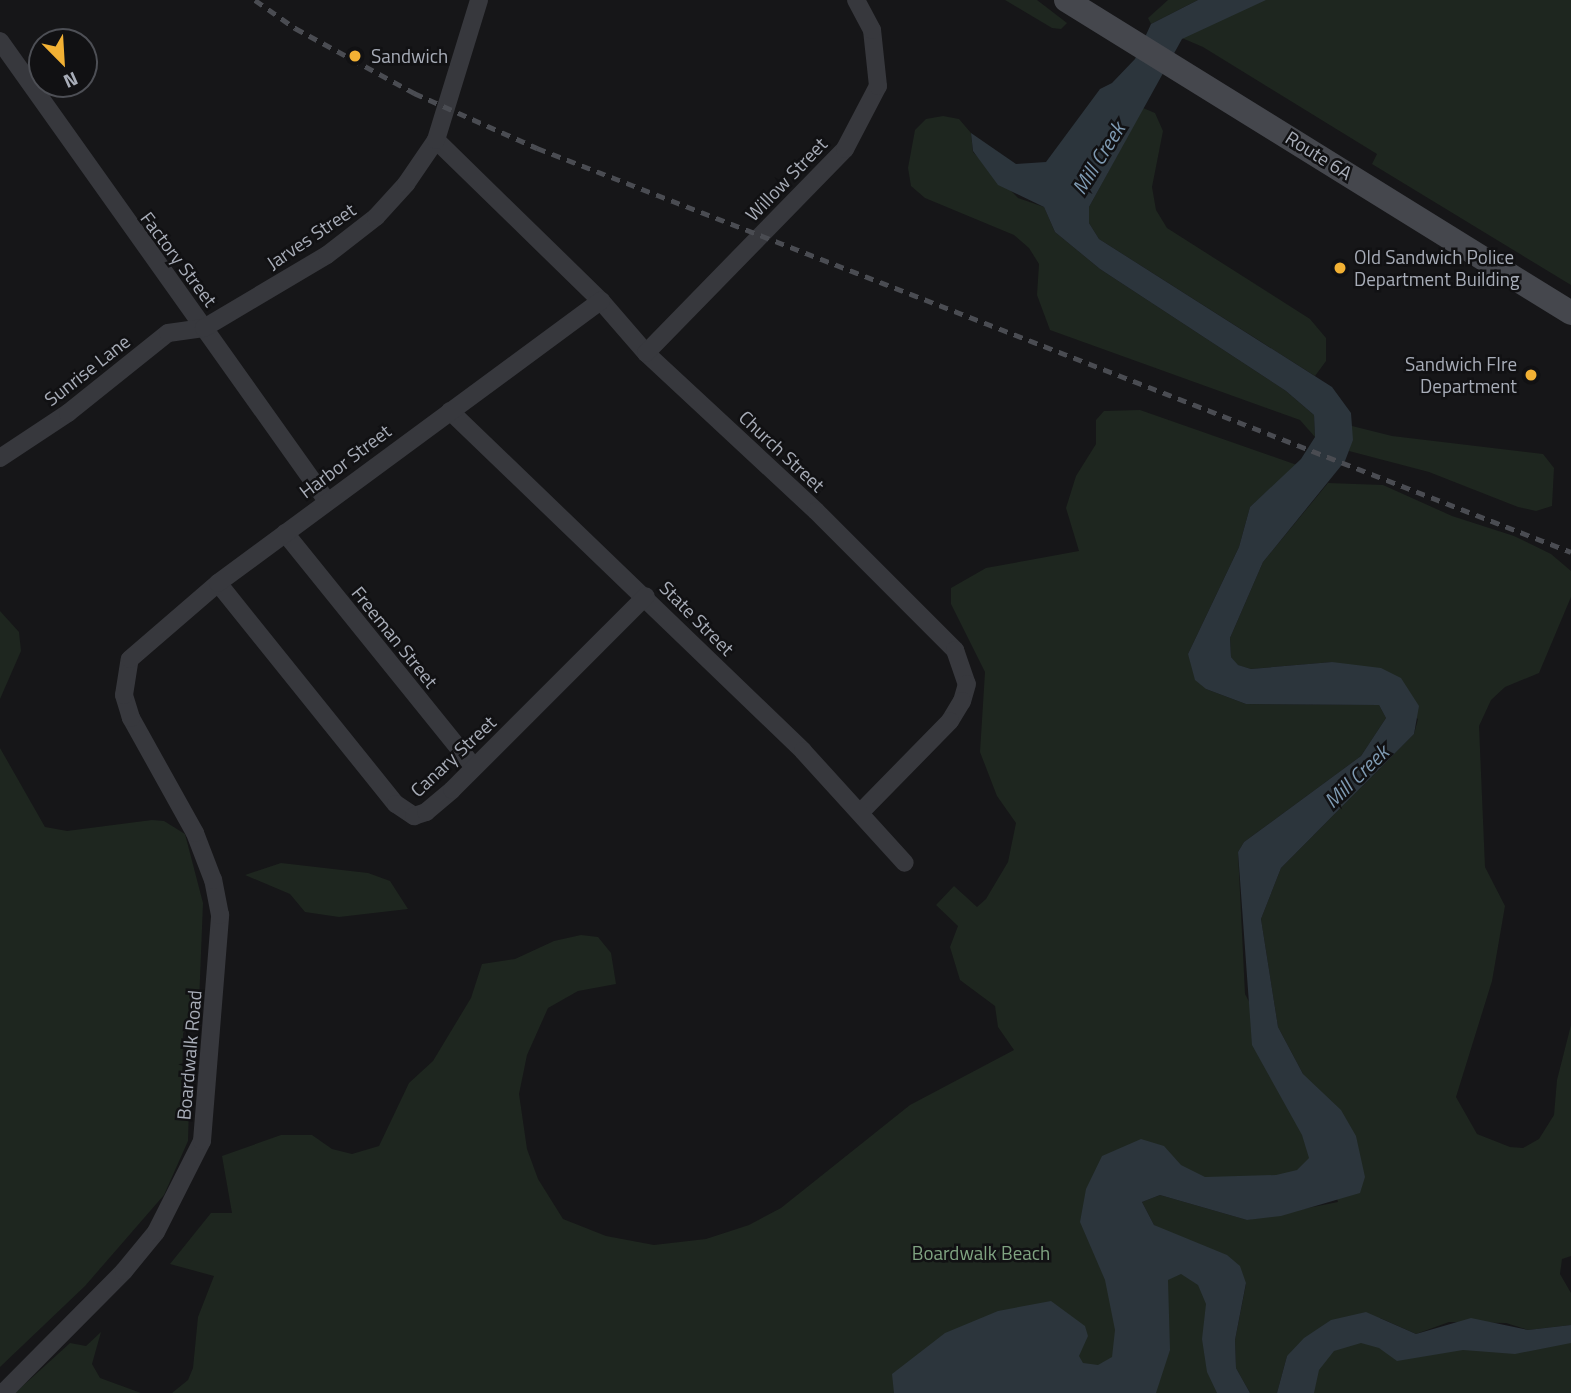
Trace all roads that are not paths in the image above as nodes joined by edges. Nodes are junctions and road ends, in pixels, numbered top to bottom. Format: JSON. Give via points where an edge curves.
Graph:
{"nodes":[{"id":1,"x":479,"y":0,"type":"edge"},
{"id":2,"x":856,"y":0,"type":"edge"},
{"id":3,"x":1066,"y":0,"type":"edge"},
{"id":4,"x":0,"y":41,"type":"edge"},
{"id":5,"x":436,"y":140,"type":"junction"},
{"id":6,"x":601,"y":302,"type":"junction"},
{"id":7,"x":1571,"y":313,"type":"edge"},
{"id":8,"x":204,"y":328,"type":"junction"},
{"id":9,"x":646,"y":354,"type":"junction"},
{"id":10,"x":450,"y":411,"type":"junction"},
{"id":11,"x":0,"y":458,"type":"edge"},
{"id":12,"x":327,"y":501,"type":"junction"},
{"id":13,"x":285,"y":533,"type":"junction"},
{"id":14,"x":218,"y":583,"type":"junction"},
{"id":15,"x":646,"y":596,"type":"junction"},
{"id":16,"x":126,"y":669,"type":"joint"},
{"id":17,"x":474,"y":767,"type":"junction"},
{"id":18,"x":862,"y":811,"type":"junction"},
{"id":19,"x":905,"y":863,"type":"dead end"},
{"id":20,"x":3,"y":1393,"type":"edge"}],
"edges":[{"from":1,"to":5,"type":"street","name":"Jarves Street"},
{"from":2,"to":9,"type":"street","name":"Willow Street","via":[[872,30],[878,86],[845,149]]},
{"from":3,"to":7,"type":"main road","name":"Route 6A"},
{"from":4,"to":8,"type":"street","name":"Factory Street"},
{"from":5,"to":6,"type":"street","name":"Church Street"},
{"from":5,"to":8,"type":"street","name":"Jarves Street","via":[[400,192],[351,237]]},
{"from":6,"to":9,"type":"street","name":"Church Street"},
{"from":6,"to":10,"type":"street","name":"Harbor Street"},
{"from":8,"to":11,"type":"street","name":"Sunrise Lane","via":[[168,333],[68,413]]},
{"from":8,"to":12,"type":"street","name":"Factory Street"},
{"from":9,"to":18,"type":"street","name":"Church Street","via":[[904,598],[955,650],[964,668],[967,684],[950,721]]},
{"from":10,"to":12,"type":"street","name":"Harbor Street"},
{"from":10,"to":15,"type":"street","name":"State Street","via":[[545,507]]},
{"from":12,"to":13,"type":"street","name":"Harbor Street"},
{"from":13,"to":14,"type":"street","name":"Harbor Street"},
{"from":13,"to":17,"type":"street","name":"Freeman Street"},
{"from":14,"to":16,"type":"street","name":"Harbor Street","via":[[137,650]]},
{"from":14,"to":17,"type":"street","name":"Canary Street","via":[[404,812],[414,816],[426,812]]},
{"from":15,"to":17,"type":"street","name":"Canary Street"},
{"from":15,"to":18,"type":"street","name":"State Street"},
{"from":16,"to":20,"type":"street","name":"Boardwalk Road","via":[[124,695],[131,718],[195,833],[213,880],[220,915],[202,1141],[156,1232],[124,1271]]},
{"from":18,"to":19,"type":"street","name":"State Street"}]}
